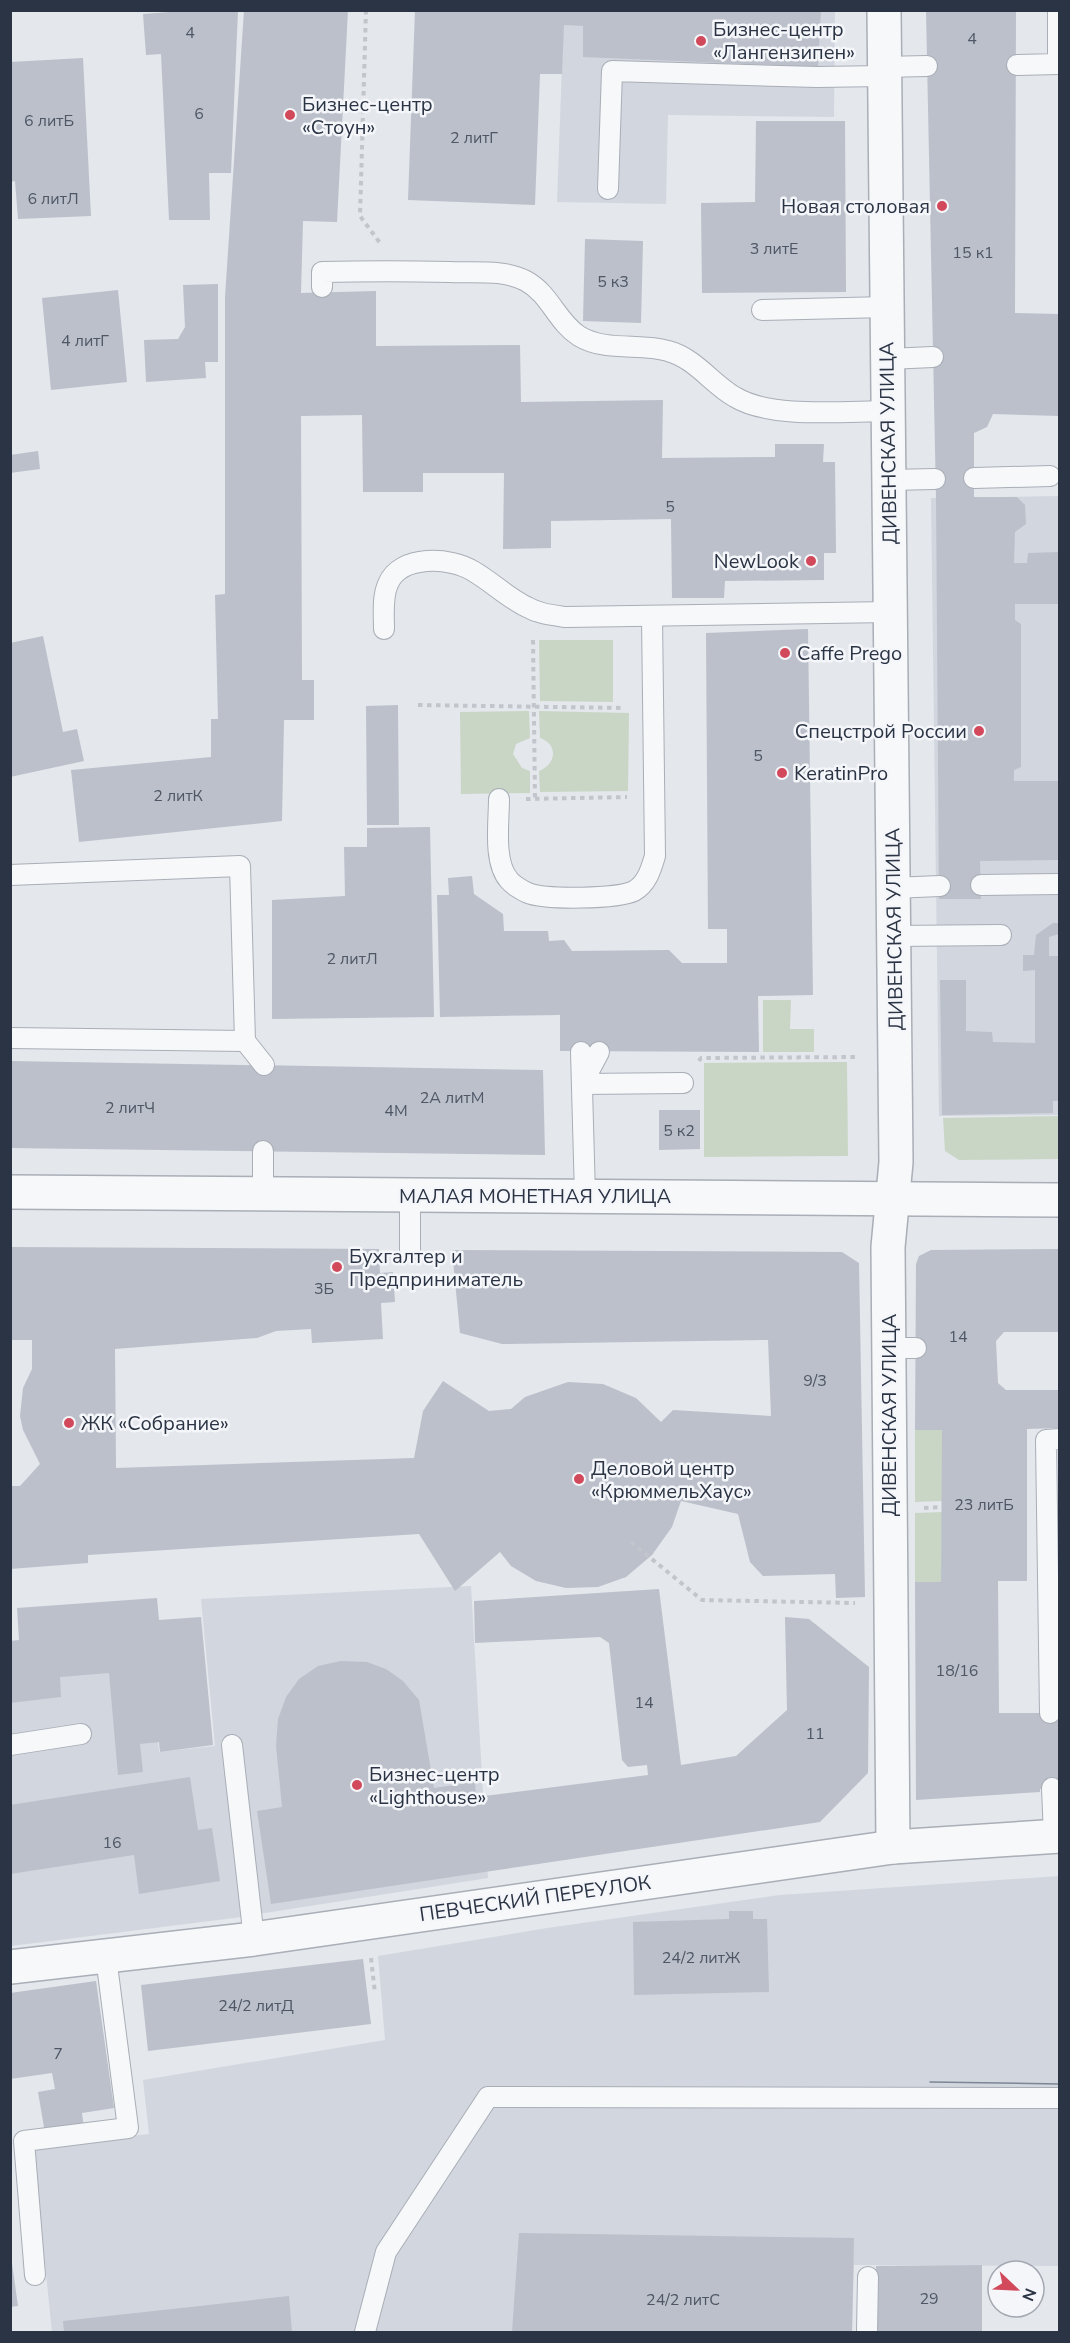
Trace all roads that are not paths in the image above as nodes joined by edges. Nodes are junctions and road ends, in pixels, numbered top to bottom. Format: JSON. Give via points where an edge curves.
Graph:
{"nodes":[{"id":1,"x":884,"y":10,"type":"edge"},
{"id":2,"x":1058,"y":10,"type":"edge"},
{"id":3,"x":1017,"y":65,"type":"dead end"},
{"id":4,"x":927,"y":66,"type":"dead end"},
{"id":5,"x":884,"y":72,"type":"junction"},
{"id":6,"x":608,"y":189,"type":"dead end"},
{"id":7,"x":322,"y":287,"type":"dead end"},
{"id":8,"x":887,"y":307,"type":"junction"},
{"id":9,"x":762,"y":310,"type":"dead end"},
{"id":10,"x":933,"y":357,"type":"dead end"},
{"id":11,"x":888,"y":359,"type":"junction"},
{"id":12,"x":888,"y":411,"type":"junction"},
{"id":13,"x":1050,"y":476,"type":"dead end"},
{"id":14,"x":974,"y":478,"type":"dead end"},
{"id":15,"x":935,"y":479,"type":"dead end"},
{"id":16,"x":889,"y":480,"type":"junction"},
{"id":17,"x":890,"y":612,"type":"junction"},
{"id":18,"x":652,"y":617,"type":"junction"},
{"id":19,"x":384,"y":629,"type":"dead end"},
{"id":20,"x":499,"y":799,"type":"road end"},
{"id":21,"x":10,"y":875,"type":"edge"},
{"id":22,"x":1059,"y":884,"type":"edge"},
{"id":23,"x":981,"y":885,"type":"dead end"},
{"id":24,"x":939,"y":886,"type":"dead end"},
{"id":25,"x":893,"y":888,"type":"junction"},
{"id":26,"x":1001,"y":935,"type":"dead end"},
{"id":27,"x":894,"y":936,"type":"junction"},
{"id":28,"x":10,"y":1038,"type":"edge"},
{"id":29,"x":245,"y":1041,"type":"junction"},
{"id":30,"x":590,"y":1052,"type":"dead end"},
{"id":31,"x":264,"y":1065,"type":"dead end"},
{"id":32,"x":683,"y":1083,"type":"road end"},
{"id":33,"x":582,"y":1084,"type":"junction"},
{"id":34,"x":263,"y":1151,"type":"dead end"},
{"id":35,"x":10,"y":1192,"type":"edge"},
{"id":36,"x":263,"y":1194,"type":"junction"},
{"id":37,"x":410,"y":1195,"type":"junction"},
{"id":38,"x":585,"y":1196,"type":"junction"},
{"id":39,"x":893,"y":1199,"type":"junction"},
{"id":40,"x":1059,"y":1200,"type":"edge"},
{"id":41,"x":410,"y":1250,"type":"dead end"},
{"id":42,"x":1059,"y":1439,"type":"edge"},
{"id":43,"x":1050,"y":1713,"type":"dead end"},
{"id":44,"x":81,"y":1734,"type":"dead end"},
{"id":45,"x":10,"y":1744,"type":"edge"},
{"id":46,"x":232,"y":1745,"type":"dead end"},
{"id":47,"x":1052,"y":1788,"type":"dead end"},
{"id":48,"x":1057,"y":1836,"type":"edge"},
{"id":49,"x":893,"y":1847,"type":"junction"},
{"id":50,"x":254,"y":1939,"type":"junction"},
{"id":51,"x":106,"y":1957,"type":"junction"},
{"id":52,"x":10,"y":1967,"type":"edge"},
{"id":53,"x":1059,"y":2097,"type":"edge"},
{"id":54,"x":35,"y":2275,"type":"dead end"},
{"id":55,"x":868,"y":2277,"type":"dead end"},
{"id":56,"x":365,"y":2332,"type":"edge"},
{"id":57,"x":867,"y":2332,"type":"edge"}],
"edges":[{"from":1,"to":5,"type":"street","name":"ДИВЕНСКАЯ УЛИЦА"},
{"from":2,"to":3,"type":"lane","via":[[1058,64]]},
{"from":4,"to":5,"type":"lane"},
{"from":5,"to":6,"type":"lane","via":[[818,77],[612,71]]},
{"from":5,"to":8,"type":"street","name":"ДИВЕНСКАЯ УЛИЦА"},
{"from":7,"to":12,"type":"lane","via":[[322,272],[497,273],[526,281],[548,299],[561,321],[580,337],[604,345],[670,351],[752,406],[775,410]]},
{"from":8,"to":9,"type":"lane"},
{"from":8,"to":11,"type":"street","name":"ДИВЕНСКАЯ УЛИЦА"},
{"from":10,"to":11,"type":"lane"},
{"from":11,"to":12,"type":"street","name":"ДИВЕНСКАЯ УЛИЦА"},
{"from":12,"to":16,"type":"street","name":"ДИВЕНСКАЯ УЛИЦА"},
{"from":13,"to":14,"type":"lane"},
{"from":15,"to":16,"type":"lane"},
{"from":16,"to":17,"type":"street","name":"ДИВЕНСКАЯ УЛИЦА"},
{"from":17,"to":18,"type":"lane"},
{"from":17,"to":25,"type":"street","name":"ДИВЕНСКАЯ УЛИЦА"},
{"from":18,"to":19,"type":"lane","via":[[542,614],[525,607],[472,570],[452,561],[430,561],[407,565],[388,582]]},
{"from":18,"to":20,"type":"lane","via":[[655,856],[649,875],[635,890],[617,895],[551,897],[528,893],[509,880],[500,861]]},
{"from":21,"to":29,"type":"lane","via":[[240,866]]},
{"from":22,"to":23,"type":"lane"},
{"from":24,"to":25,"type":"lane"},
{"from":25,"to":27,"type":"street","name":"ДИВЕНСКАЯ УЛИЦА"},
{"from":26,"to":27,"type":"lane"},
{"from":27,"to":39,"type":"street","name":"ДИВЕНСКАЯ УЛИЦА"},
{"from":28,"to":29,"type":"lane"},
{"from":29,"to":31,"type":"lane"},
{"from":30,"to":33,"type":"lane"},
{"from":32,"to":33,"type":"lane"},
{"from":33,"to":38,"type":"lane"},
{"from":34,"to":36,"type":"lane"},
{"from":35,"to":36,"type":"street","name":"МАЛАЯ МОНЕТНАЯ УЛИЦА"},
{"from":36,"to":37,"type":"street","name":"МАЛАЯ МОНЕТНАЯ УЛИЦА"},
{"from":37,"to":38,"type":"street","name":"МАЛАЯ МОНЕТНАЯ УЛИЦА"},
{"from":37,"to":41,"type":"lane"},
{"from":38,"to":39,"type":"street","name":"МАЛАЯ МОНЕТНАЯ УЛИЦА"},
{"from":39,"to":40,"type":"street","name":"МАЛАЯ МОНЕТНАЯ УЛИЦА"},
{"from":39,"to":49,"type":"street","name":"ДИВЕНСКАЯ УЛИЦА","via":[[888,1247],[902,1348],[889,1600]]},
{"from":42,"to":43,"type":"lane","via":[[1046,1440]]},
{"from":44,"to":45,"type":"lane"},
{"from":46,"to":50,"type":"lane"},
{"from":47,"to":48,"type":"lane"},
{"from":48,"to":49,"type":"street","name":"ПЕВЧЕСКИЙ ПЕРЕУЛОК"},
{"from":49,"to":50,"type":"street","name":"ПЕВЧЕСКИЙ ПЕРЕУЛОК"},
{"from":50,"to":51,"type":"street","name":"ПЕВЧЕСКИЙ ПЕРЕУЛОК"},
{"from":51,"to":52,"type":"street","name":"ПЕВЧЕСКИЙ ПЕРЕУЛОК"},
{"from":51,"to":54,"type":"lane","via":[[128,2128],[24,2141]]},
{"from":53,"to":56,"type":"lane","via":[[488,2097],[386,2252]]},
{"from":55,"to":57,"type":"lane"}]}
